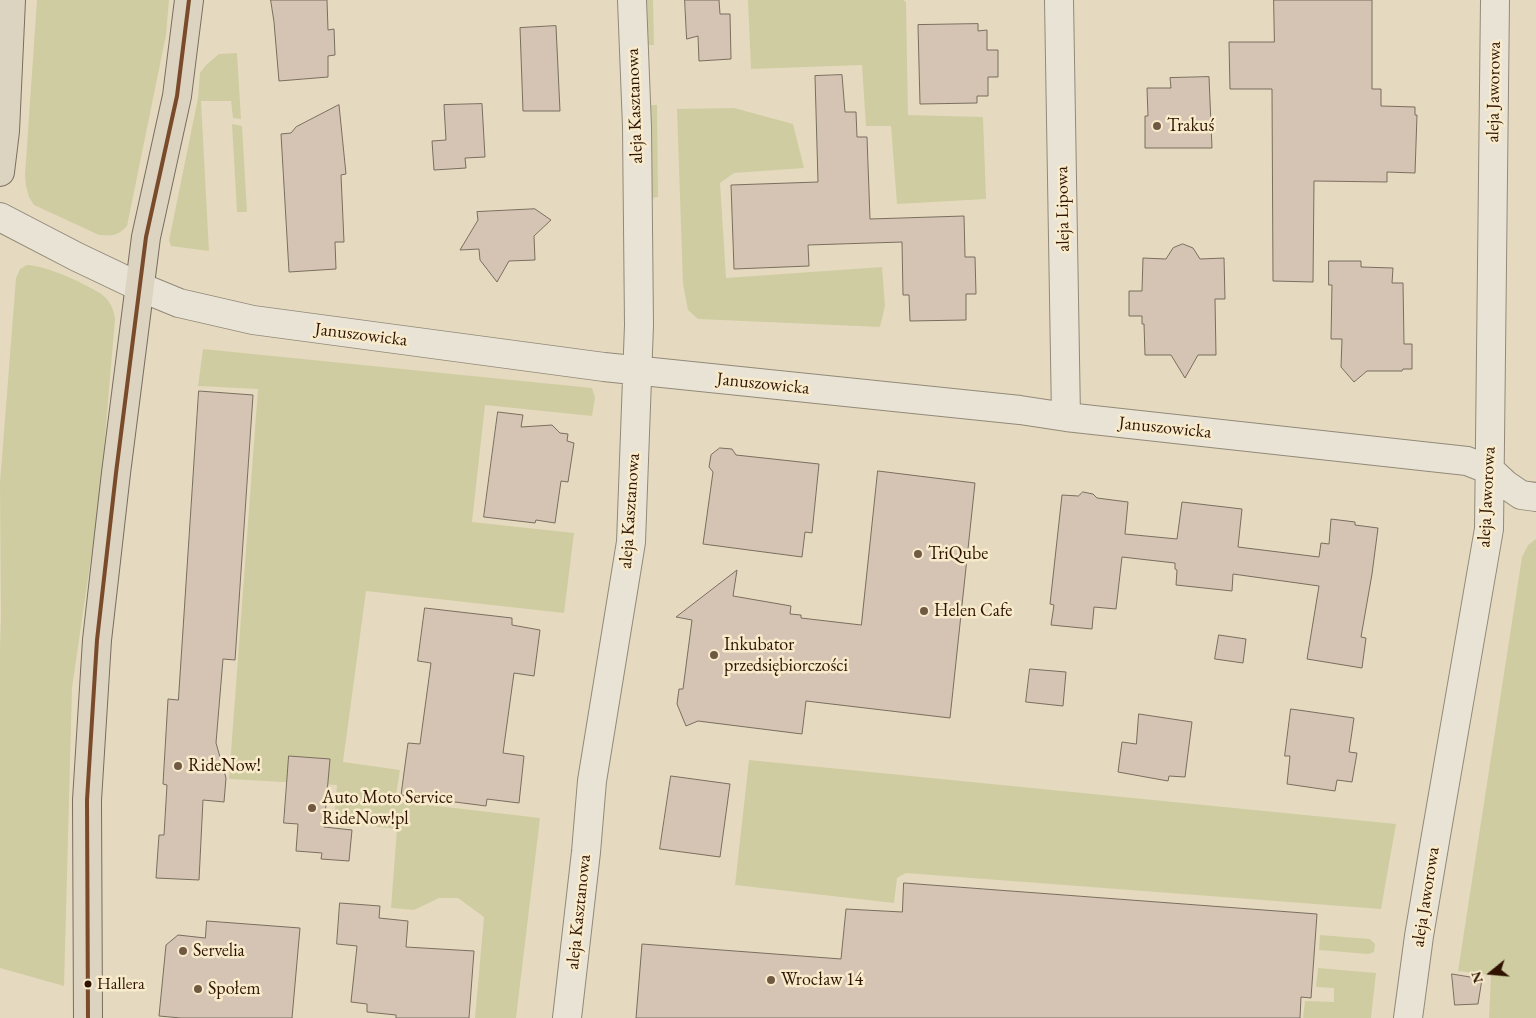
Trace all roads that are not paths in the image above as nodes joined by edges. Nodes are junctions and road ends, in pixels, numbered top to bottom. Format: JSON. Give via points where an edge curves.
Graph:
{"nodes":[{"id":1,"x":11,"y":0,"type":"edge"},
{"id":2,"x":189,"y":0,"type":"edge"},
{"id":3,"x":632,"y":0,"type":"edge"},
{"id":4,"x":1059,"y":0,"type":"edge"},
{"id":5,"x":1495,"y":0,"type":"edge"},
{"id":6,"x":0,"y":172,"type":"edge"},
{"id":7,"x":0,"y":217,"type":"edge"},
{"id":8,"x":140,"y":287,"type":"junction"},
{"id":9,"x":637,"y":370,"type":"junction"},
{"id":10,"x":1066,"y":417,"type":"junction"},
{"id":11,"x":1490,"y":470,"type":"junction"},
{"id":12,"x":1536,"y":497,"type":"edge"},
{"id":13,"x":88,"y":1018,"type":"edge"},
{"id":14,"x":567,"y":1018,"type":"edge"},
{"id":15,"x":1408,"y":1018,"type":"edge"}],
"edges":[{"from":1,"to":6,"type":"main road"},
{"from":2,"to":8,"type":"main road","via":[[176,96],[146,237]]},
{"from":3,"to":9,"type":"street","name":"aleja Kasztanowa","via":[[637,127]]},
{"from":4,"to":10,"type":"street","name":"aleja Lipowa"},
{"from":5,"to":11,"type":"street","name":"aleja Jaworowa"},
{"from":7,"to":8,"type":"street","name":"Januszowicka"},
{"from":8,"to":9,"type":"street","name":"Januszowicka","via":[[179,303],[263,322]]},
{"from":8,"to":13,"type":"main road","via":[[95,658],[87,800]]},
{"from":9,"to":10,"type":"street","name":"Januszowicka"},
{"from":9,"to":14,"type":"street","name":"aleja Kasztanowa","via":[[631,542],[592,781]]},
{"from":10,"to":11,"type":"street","name":"Januszowicka","via":[[1467,461]]},
{"from":11,"to":12,"type":"street","name":"Januszowicka","via":[[1521,495]]},
{"from":11,"to":15,"type":"street","name":"aleja Jaworowa","via":[[1489,529]]}]}
